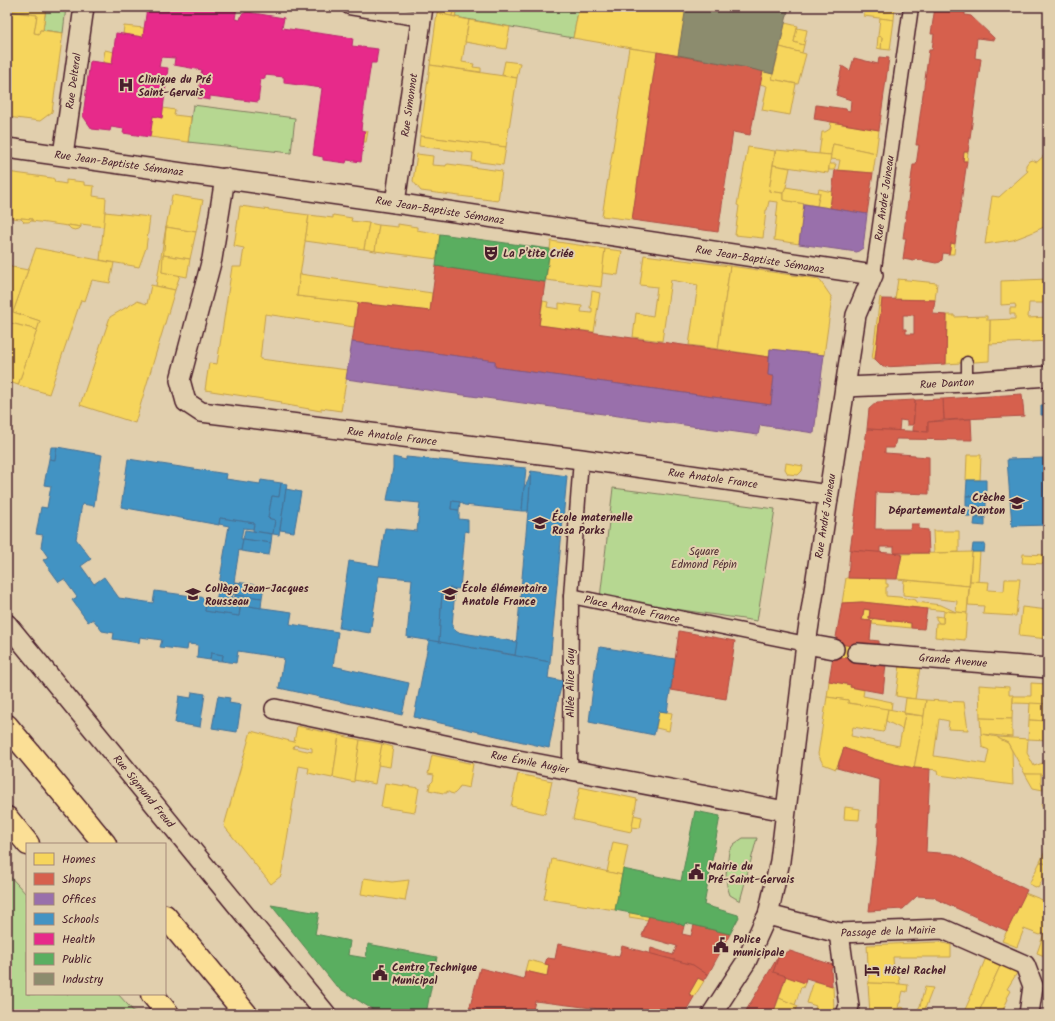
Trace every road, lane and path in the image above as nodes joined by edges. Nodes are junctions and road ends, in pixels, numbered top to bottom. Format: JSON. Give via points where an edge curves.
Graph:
{"nodes":[{"id":1,"x":84,"y":7,"type":"edge"},
{"id":2,"x":349,"y":7,"type":"edge"},
{"id":3,"x":911,"y":7,"type":"edge"},
{"id":4,"x":422,"y":13,"type":"edge"},
{"id":5,"x":7,"y":148,"type":"edge"},
{"id":6,"x":63,"y":155,"type":"junction"},
{"id":7,"x":225,"y":178,"type":"junction"},
{"id":8,"x":395,"y":203,"type":"junction"},
{"id":9,"x":873,"y":276,"type":"junction"},
{"id":10,"x":967,"y":362,"type":"dead end"},
{"id":11,"x":1048,"y":376,"type":"edge"},
{"id":12,"x":967,"y":382,"type":"junction"},
{"id":13,"x":845,"y":387,"type":"junction"},
{"id":14,"x":581,"y":459,"type":"junction"},
{"id":15,"x":828,"y":495,"type":"junction"},
{"id":16,"x":571,"y":596,"type":"junction"},
{"id":17,"x":7,"y":624,"type":"edge"},
{"id":18,"x":806,"y":644,"type":"junction"},
{"id":19,"x":834,"y":649,"type":"dead end"},
{"id":20,"x":857,"y":653,"type":"dead end"},
{"id":21,"x":1048,"y":668,"type":"edge"},
{"id":22,"x":275,"y":709,"type":"dead end"},
{"id":23,"x":7,"y":726,"type":"edge"},
{"id":24,"x":570,"y":770,"type":"junction"},
{"id":25,"x":785,"y":811,"type":"junction"},
{"id":26,"x":7,"y":818,"type":"edge"},
{"id":27,"x":27,"y":843,"type":"edge"},
{"id":28,"x":104,"y":843,"type":"edge"},
{"id":29,"x":768,"y":915,"type":"junction"},
{"id":30,"x":166,"y":917,"type":"edge"},
{"id":31,"x":839,"y":933,"type":"junction"},
{"id":32,"x":153,"y":995,"type":"edge"},
{"id":33,"x":168,"y":1014,"type":"edge"},
{"id":34,"x":246,"y":1014,"type":"edge"},
{"id":35,"x":326,"y":1014,"type":"edge"},
{"id":36,"x":712,"y":1014,"type":"edge"},
{"id":37,"x":846,"y":1014,"type":"edge"},
{"id":38,"x":1029,"y":1014,"type":"edge"}],
"edges":[{"from":1,"to":6,"type":"street","name":"Rue Delteral"},
{"from":2,"to":4,"type":"street"},
{"from":3,"to":9,"type":"street","name":"Rue André Joineau"},
{"from":4,"to":8,"type":"street","name":"Rue Simonnot"},
{"from":5,"to":6,"type":"street","name":"Rue Jean-Baptiste Sémanaz"},
{"from":6,"to":7,"type":"street","name":"Rue Jean-Baptiste Sémanaz"},
{"from":7,"to":8,"type":"street","name":"Rue Jean-Baptiste Sémanaz"},
{"from":7,"to":14,"type":"street","name":"Rue Anatole France","via":[[212,259],[180,380],[186,402],[201,412]]},
{"from":8,"to":9,"type":"street","name":"Rue Jean-Baptiste Sémanaz"},
{"from":9,"to":13,"type":"street","name":"Rue André Joineau","via":[[856,315]]},
{"from":10,"to":12,"type":"lane"},
{"from":11,"to":12,"type":"street","name":"Rue Danton"},
{"from":12,"to":13,"type":"street","name":"Rue Danton"},
{"from":13,"to":15,"type":"street","name":"Rue André Joineau"},
{"from":14,"to":15,"type":"street","name":"Rue Anatole France"},
{"from":14,"to":16,"type":"street","name":"Place Anatole France"},
{"from":15,"to":18,"type":"street","name":"Rue André Joineau"},
{"from":16,"to":18,"type":"street","name":"Place Anatole France"},
{"from":16,"to":24,"type":"street","name":"Allée Alice Guy"},
{"from":17,"to":35,"type":"street","name":"Rue Sigmund Freud"},
{"from":18,"to":19,"type":"street"},
{"from":18,"to":25,"type":"street","name":"Rue André Joineau"},
{"from":20,"to":21,"type":"street","name":"Grande Avenue"},
{"from":22,"to":24,"type":"street","name":"Rue Émile Augier"},
{"from":23,"to":28,"type":"highway"},
{"from":24,"to":25,"type":"street","name":"Rue Émile Augier"},
{"from":25,"to":29,"type":"street","name":"Rue André Joineau","via":[[780,861]]},
{"from":26,"to":27,"type":"highway"},
{"from":29,"to":31,"type":"street","name":"Passage de la Mairie"},
{"from":29,"to":36,"type":"street","name":"Rue André Joineau","via":[[746,962]]},
{"from":30,"to":34,"type":"highway"},
{"from":31,"to":37,"type":"street","via":[[849,1006]]},
{"from":31,"to":38,"type":"street","name":"Passage de la Mairie","via":[[943,929],[1025,965],[1033,986]]},
{"from":32,"to":33,"type":"highway"}]}
